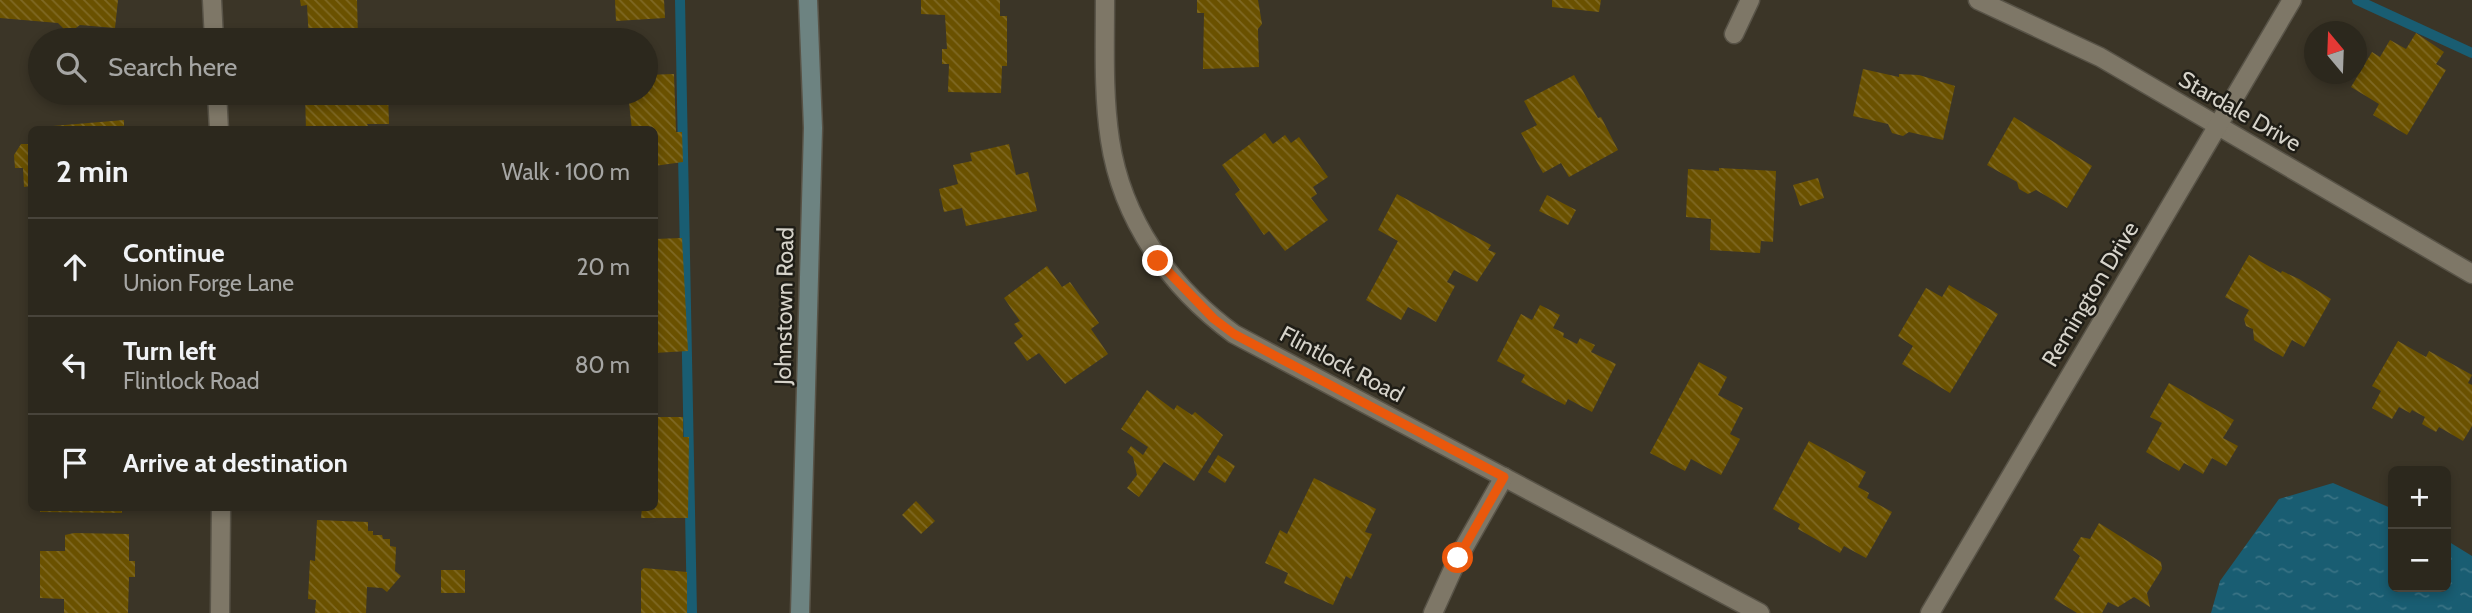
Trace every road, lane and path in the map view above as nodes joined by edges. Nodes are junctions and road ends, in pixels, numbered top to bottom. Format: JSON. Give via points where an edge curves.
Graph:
{"nodes":[{"id":1,"x":212,"y":0,"type":"edge"},
{"id":2,"x":808,"y":0,"type":"edge"},
{"id":3,"x":1105,"y":0,"type":"edge"},
{"id":4,"x":1750,"y":0,"type":"edge"},
{"id":5,"x":1978,"y":0,"type":"edge"},
{"id":6,"x":2292,"y":0,"type":"edge"},
{"id":7,"x":213,"y":28,"type":"edge"},
{"id":8,"x":1734,"y":34,"type":"dead end"},
{"id":9,"x":218,"y":105,"type":"edge"},
{"id":10,"x":219,"y":126,"type":"edge"},
{"id":11,"x":2218,"y":126,"type":"junction"},
{"id":12,"x":2472,"y":274,"type":"edge"},
{"id":13,"x":1504,"y":477,"type":"junction"},
{"id":14,"x":221,"y":511,"type":"edge"},
{"id":15,"x":220,"y":613,"type":"edge"},
{"id":16,"x":800,"y":613,"type":"edge"},
{"id":17,"x":1433,"y":613,"type":"edge"},
{"id":18,"x":1760,"y":613,"type":"edge"},
{"id":19,"x":1930,"y":613,"type":"edge"}],
"edges":[{"from":1,"to":7,"type":"street"},
{"from":2,"to":16,"type":"main road","name":"Johnstown Road","via":[[813,128]]},
{"from":3,"to":13,"type":"street","name":"Flintlock Road","via":[[1110,140],[1133,215],[1158,261],[1234,334]]},
{"from":4,"to":8,"type":"street"},
{"from":5,"to":11,"type":"street","name":"Stardale Drive","via":[[2100,57]]},
{"from":6,"to":11,"type":"street","name":"Remington Drive"},
{"from":9,"to":10,"type":"street"},
{"from":11,"to":12,"type":"street","name":"Stardale Drive"},
{"from":11,"to":19,"type":"street","name":"Remington Drive"},
{"from":13,"to":17,"type":"street"},
{"from":13,"to":18,"type":"street","name":"Flintlock Road"},
{"from":14,"to":15,"type":"street"}]}
